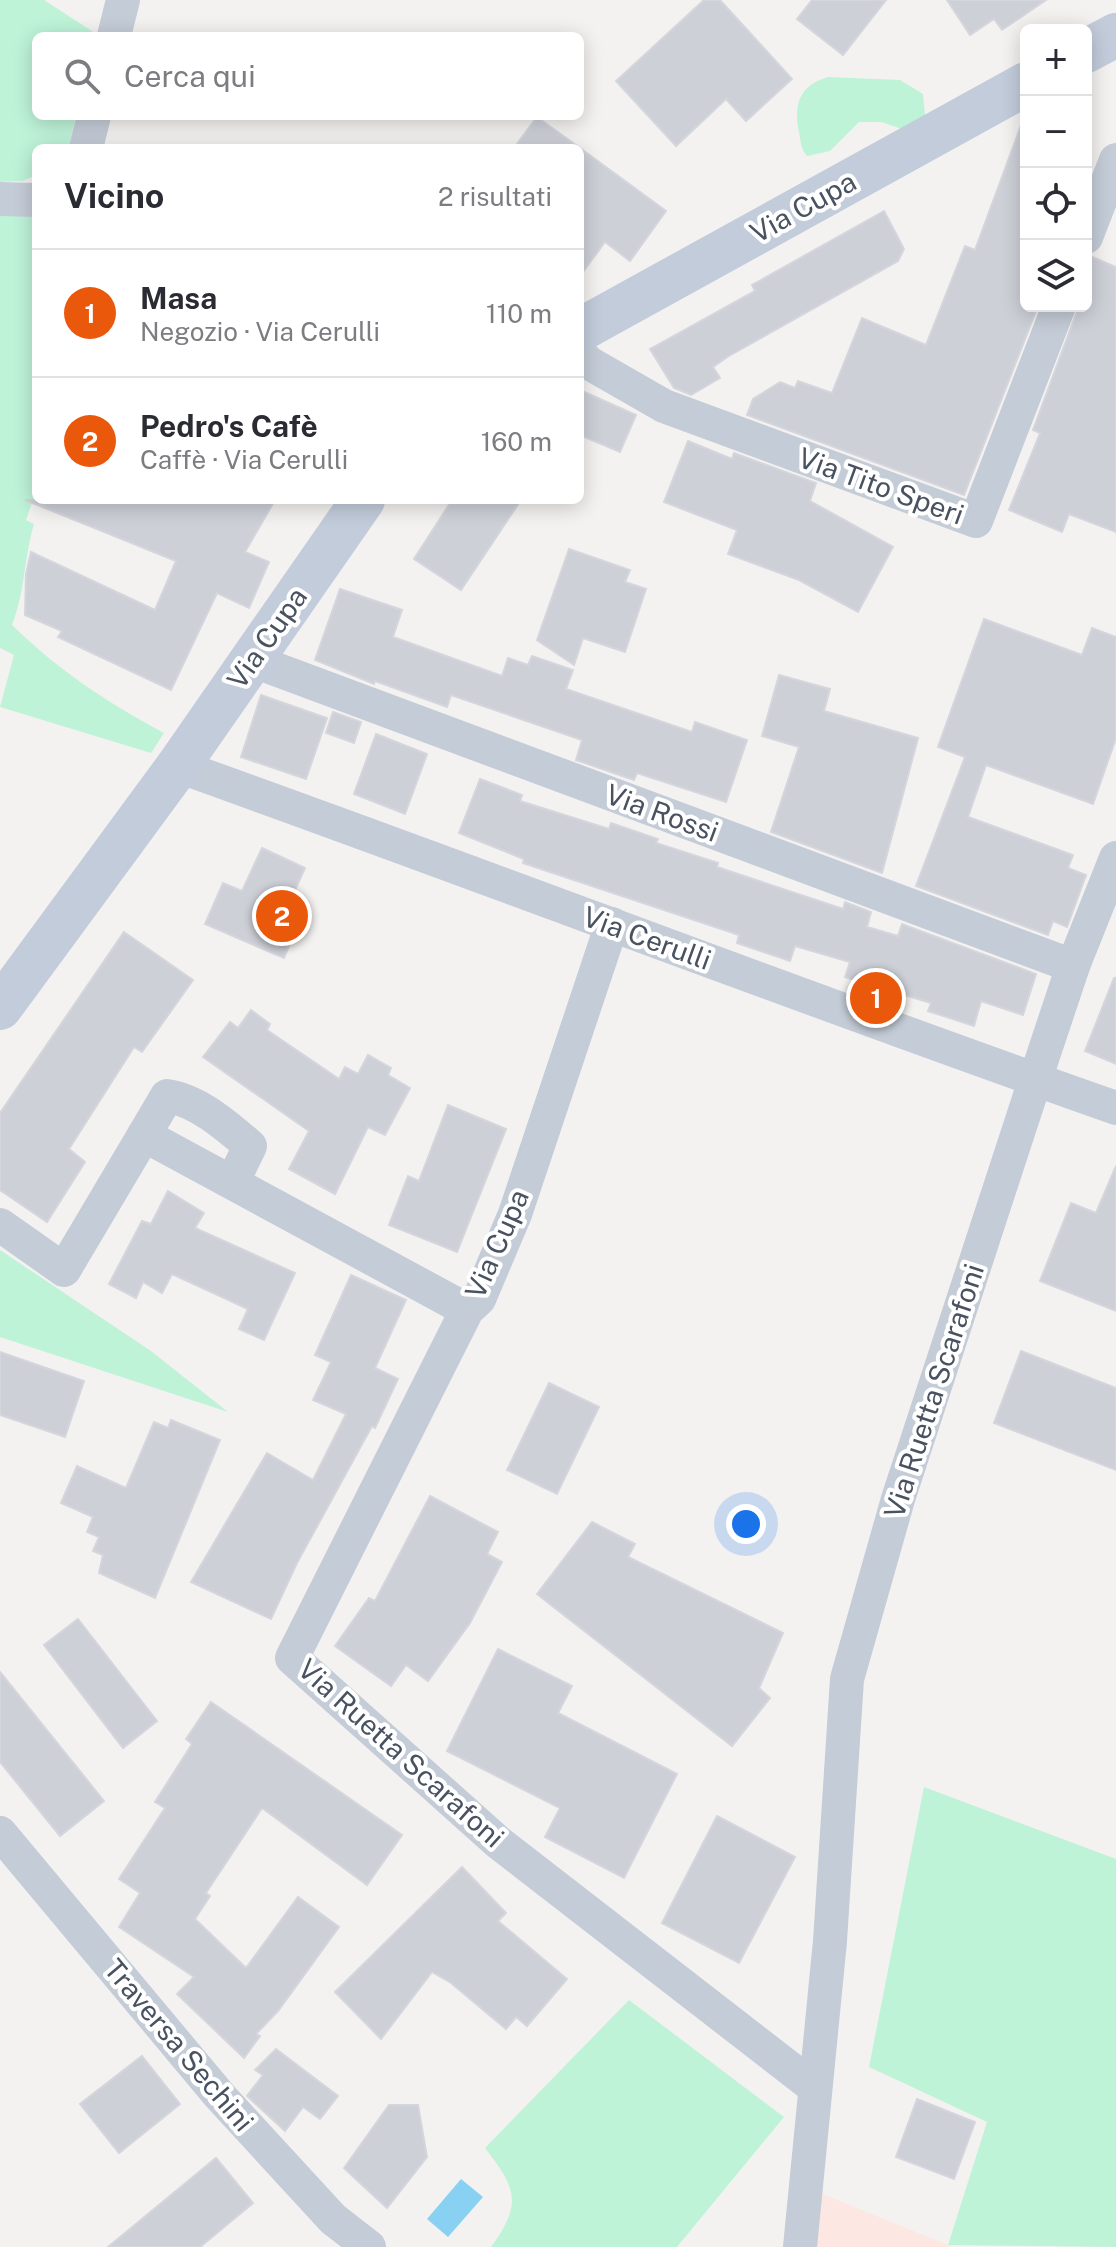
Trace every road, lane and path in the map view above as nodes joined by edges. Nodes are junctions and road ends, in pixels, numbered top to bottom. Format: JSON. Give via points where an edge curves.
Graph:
{"nodes":[{"id":1,"x":123,"y":0,"type":"edge"},
{"id":2,"x":115,"y":32,"type":"edge"},
{"id":3,"x":1116,"y":35,"type":"edge"},
{"id":4,"x":1092,"y":48,"type":"edge"},
{"id":5,"x":1020,"y":87,"type":"edge"},
{"id":6,"x":93,"y":120,"type":"edge"},
{"id":7,"x":87,"y":144,"type":"edge"},
{"id":8,"x":1116,"y":160,"type":"edge"},
{"id":9,"x":0,"y":199,"type":"edge"},
{"id":10,"x":32,"y":200,"type":"edge"},
{"id":11,"x":1092,"y":222,"type":"edge"},
{"id":12,"x":1057,"y":312,"type":"edge"},
{"id":13,"x":584,"y":328,"type":"edge"},
{"id":14,"x":584,"y":358,"type":"edge"},
{"id":15,"x":360,"y":504,"type":"edge"},
{"id":16,"x":251,"y":660,"type":"junction"},
{"id":17,"x":178,"y":766,"type":"junction"},
{"id":18,"x":1116,"y":858,"type":"edge"},
{"id":19,"x":612,"y":924,"type":"junction"},
{"id":20,"x":1073,"y":966,"type":"junction"},
{"id":21,"x":0,"y":1008,"type":"edge"},
{"id":22,"x":1035,"y":1080,"type":"junction"},
{"id":23,"x":1116,"y":1108,"type":"edge"},
{"id":24,"x":144,"y":1135,"type":"junction"},
{"id":25,"x":233,"y":1181,"type":"junction"},
{"id":26,"x":0,"y":1225,"type":"edge"},
{"id":27,"x":467,"y":1310,"type":"junction"},
{"id":28,"x":3,"y":1842,"type":"edge"},
{"id":29,"x":814,"y":2087,"type":"junction"},
{"id":30,"x":369,"y":2247,"type":"edge"},
{"id":31,"x":800,"y":2247,"type":"edge"}],
"edges":[{"from":1,"to":2,"type":"street"},
{"from":3,"to":4,"type":"street"},
{"from":5,"to":13,"type":"street","name":"Via Cupa"},
{"from":6,"to":7,"type":"street"},
{"from":8,"to":11,"type":"street"},
{"from":9,"to":10,"type":"street"},
{"from":12,"to":14,"type":"street","name":"Via Tito Speri","via":[[976,521],[664,406]]},
{"from":15,"to":16,"type":"street","name":"Via Cupa"},
{"from":16,"to":17,"type":"street","name":"Via Cupa"},
{"from":16,"to":20,"type":"street","name":"Via Rossi"},
{"from":17,"to":19,"type":"street","name":"Via Cerulli"},
{"from":17,"to":21,"type":"street","name":"Via Cupa"},
{"from":18,"to":20,"type":"street","name":"Via Ruetta Scarafoni"},
{"from":19,"to":22,"type":"street","name":"Via Cerulli"},
{"from":19,"to":27,"type":"street","name":"Via Cupa","via":[[515,1214],[479,1299]]},
{"from":20,"to":22,"type":"street","name":"Via Ruetta Scarafoni"},
{"from":22,"to":23,"type":"street","name":"Via Cerulli"},
{"from":22,"to":29,"type":"street","name":"Via Ruetta Scarafoni","via":[[898,1499],[847,1679],[830,1941]]},
{"from":24,"to":25,"type":"street","name":"Via Cupa"},
{"from":24,"to":25,"type":"street","via":[[167,1096],[179,1097],[250,1146]]},
{"from":24,"to":26,"type":"street","via":[[64,1270]]},
{"from":25,"to":27,"type":"street","name":"Via Cupa"},
{"from":27,"to":29,"type":"street","name":"Via Ruetta Scarafoni","via":[[292,1658],[499,1843]]},
{"from":28,"to":30,"type":"street","name":"Traversa Sechini","via":[[219,2095],[333,2219]]},
{"from":29,"to":31,"type":"street","name":"Via Ruetta Scarafoni"}]}
